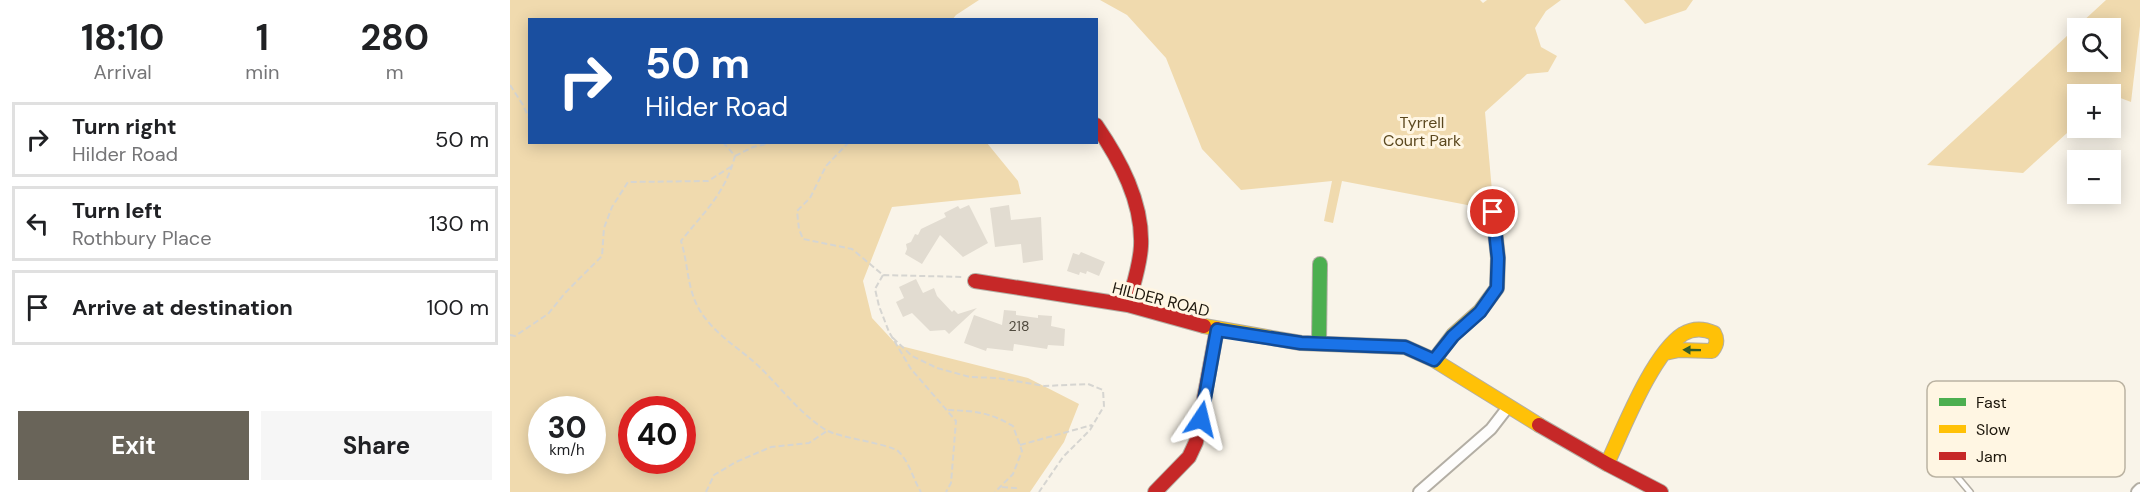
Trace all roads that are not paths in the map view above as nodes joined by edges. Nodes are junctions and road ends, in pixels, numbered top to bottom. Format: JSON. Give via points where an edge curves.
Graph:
{"nodes":[{"id":1,"x":1098,"y":128,"type":"edge"},
{"id":2,"x":1493,"y":212,"type":"dead end"},
{"id":3,"x":1320,"y":264,"type":"dead end"},
{"id":4,"x":975,"y":281,"type":"road end"},
{"id":5,"x":1128,"y":305,"type":"junction"},
{"id":6,"x":1217,"y":330,"type":"junction"},
{"id":7,"x":1319,"y":343,"type":"junction"},
{"id":8,"x":1665,"y":353,"type":"dead end"},
{"id":9,"x":1434,"y":360,"type":"junction"},
{"id":10,"x":1508,"y":407,"type":"junction"},
{"id":11,"x":1607,"y":464,"type":"junction"},
{"id":12,"x":1957,"y":477,"type":"edge"},
{"id":13,"x":2140,"y":489,"type":"edge"},
{"id":14,"x":1155,"y":492,"type":"edge"},
{"id":15,"x":1419,"y":492,"type":"edge"},
{"id":16,"x":1661,"y":492,"type":"edge"},
{"id":17,"x":1970,"y":492,"type":"edge"},
{"id":18,"x":2137,"y":492,"type":"edge"}],
"edges":[{"from":1,"to":5,"type":"street","via":[[1113,148],[1138,217],[1141,246]]},
{"from":2,"to":9,"type":"street","via":[[1497,288],[1480,312]]},
{"from":3,"to":7,"type":"street"},
{"from":4,"to":5,"type":"street","name":"HILDER ROAD"},
{"from":5,"to":6,"type":"street","name":"HILDER ROAD"},
{"from":6,"to":7,"type":"street","name":"HILDER ROAD"},
{"from":6,"to":14,"type":"street","via":[[1196,442],[1190,457]]},
{"from":7,"to":9,"type":"street","name":"HILDER ROAD","via":[[1405,347]]},
{"from":8,"to":11,"type":"street"},
{"from":9,"to":10,"type":"street","name":"HILDER ROAD"},
{"from":10,"to":11,"type":"street","name":"HILDER ROAD"},
{"from":10,"to":15,"type":"street","via":[[1491,429]]},
{"from":11,"to":16,"type":"street","name":"HILDER ROAD"},
{"from":12,"to":17,"type":"lane"},
{"from":13,"to":18,"type":"street"}]}
